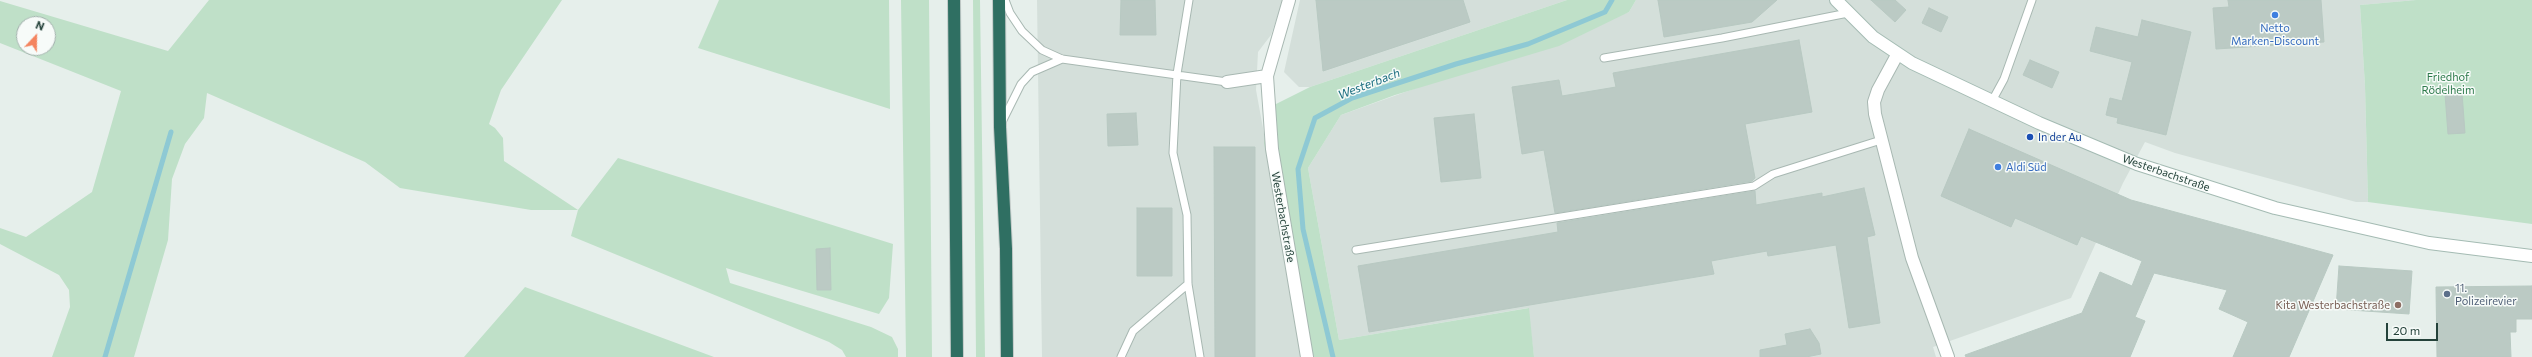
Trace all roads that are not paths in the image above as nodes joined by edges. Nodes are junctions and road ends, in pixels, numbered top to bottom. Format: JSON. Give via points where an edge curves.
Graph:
{"nodes":[{"id":1,"x":954,"y":0,"type":"edge"},
{"id":2,"x":999,"y":0,"type":"edge"},
{"id":3,"x":1006,"y":0,"type":"edge"},
{"id":4,"x":1189,"y":0,"type":"edge"},
{"id":5,"x":1289,"y":0,"type":"edge"},
{"id":6,"x":1836,"y":0,"type":"edge"},
{"id":7,"x":2032,"y":0,"type":"edge"},
{"id":8,"x":1848,"y":13,"type":"junction"},
{"id":9,"x":1897,"y":55,"type":"junction"},
{"id":10,"x":1604,"y":58,"type":"dead end"},
{"id":11,"x":1062,"y":59,"type":"junction"},
{"id":12,"x":1177,"y":74,"type":"junction"},
{"id":13,"x":1267,"y":76,"type":"junction"},
{"id":14,"x":1227,"y":82,"type":"joint"},
{"id":15,"x":1992,"y":101,"type":"junction"},
{"id":16,"x":1000,"y":127,"type":"junction"},
{"id":17,"x":1881,"y":140,"type":"junction"},
{"id":18,"x":1356,"y":250,"type":"dead end"},
{"id":19,"x":2532,"y":256,"type":"edge"},
{"id":20,"x":1188,"y":284,"type":"junction"},
{"id":21,"x":957,"y":357,"type":"edge"},
{"id":22,"x":1007,"y":357,"type":"edge"},
{"id":23,"x":1121,"y":357,"type":"edge"},
{"id":24,"x":1200,"y":357,"type":"edge"},
{"id":25,"x":1307,"y":357,"type":"edge"},
{"id":26,"x":1948,"y":357,"type":"edge"}],
"edges":[{"from":1,"to":21,"type":"highway"},
{"from":2,"to":16,"type":"highway"},
{"from":3,"to":11,"type":"lane","via":[[1010,13],[1022,32],[1042,50]]},
{"from":4,"to":12,"type":"lane"},
{"from":5,"to":13,"type":"street","name":"Westerbachstraße"},
{"from":6,"to":8,"type":"street","name":"Westerbachstraße"},
{"from":7,"to":15,"type":"lane","via":[[2004,79]]},
{"from":8,"to":9,"type":"street","name":"Westerbachstraße"},
{"from":8,"to":10,"type":"lane"},
{"from":9,"to":15,"type":"street","name":"Westerbachstraße","via":[[1931,74]]},
{"from":9,"to":17,"type":"street","via":[[1874,102]]},
{"from":11,"to":12,"type":"lane"},
{"from":11,"to":16,"type":"lane","via":[[1032,72],[1021,84]]},
{"from":12,"to":14,"type":"lane"},
{"from":12,"to":20,"type":"lane","via":[[1173,153],[1187,215]]},
{"from":13,"to":14,"type":"street"},
{"from":13,"to":25,"type":"street","name":"Westerbachstraße","via":[[1272,149]]},
{"from":15,"to":19,"type":"street","name":"Westerbachstraße","via":[[2109,154],[2275,208],[2429,243]]},
{"from":16,"to":22,"type":"highway","via":[[1006,249]]},
{"from":17,"to":18,"type":"lane","via":[[1773,174],[1754,186]]},
{"from":17,"to":26,"type":"street","via":[[1912,258]]},
{"from":20,"to":23,"type":"lane","via":[[1133,331]]},
{"from":20,"to":24,"type":"lane"}]}
